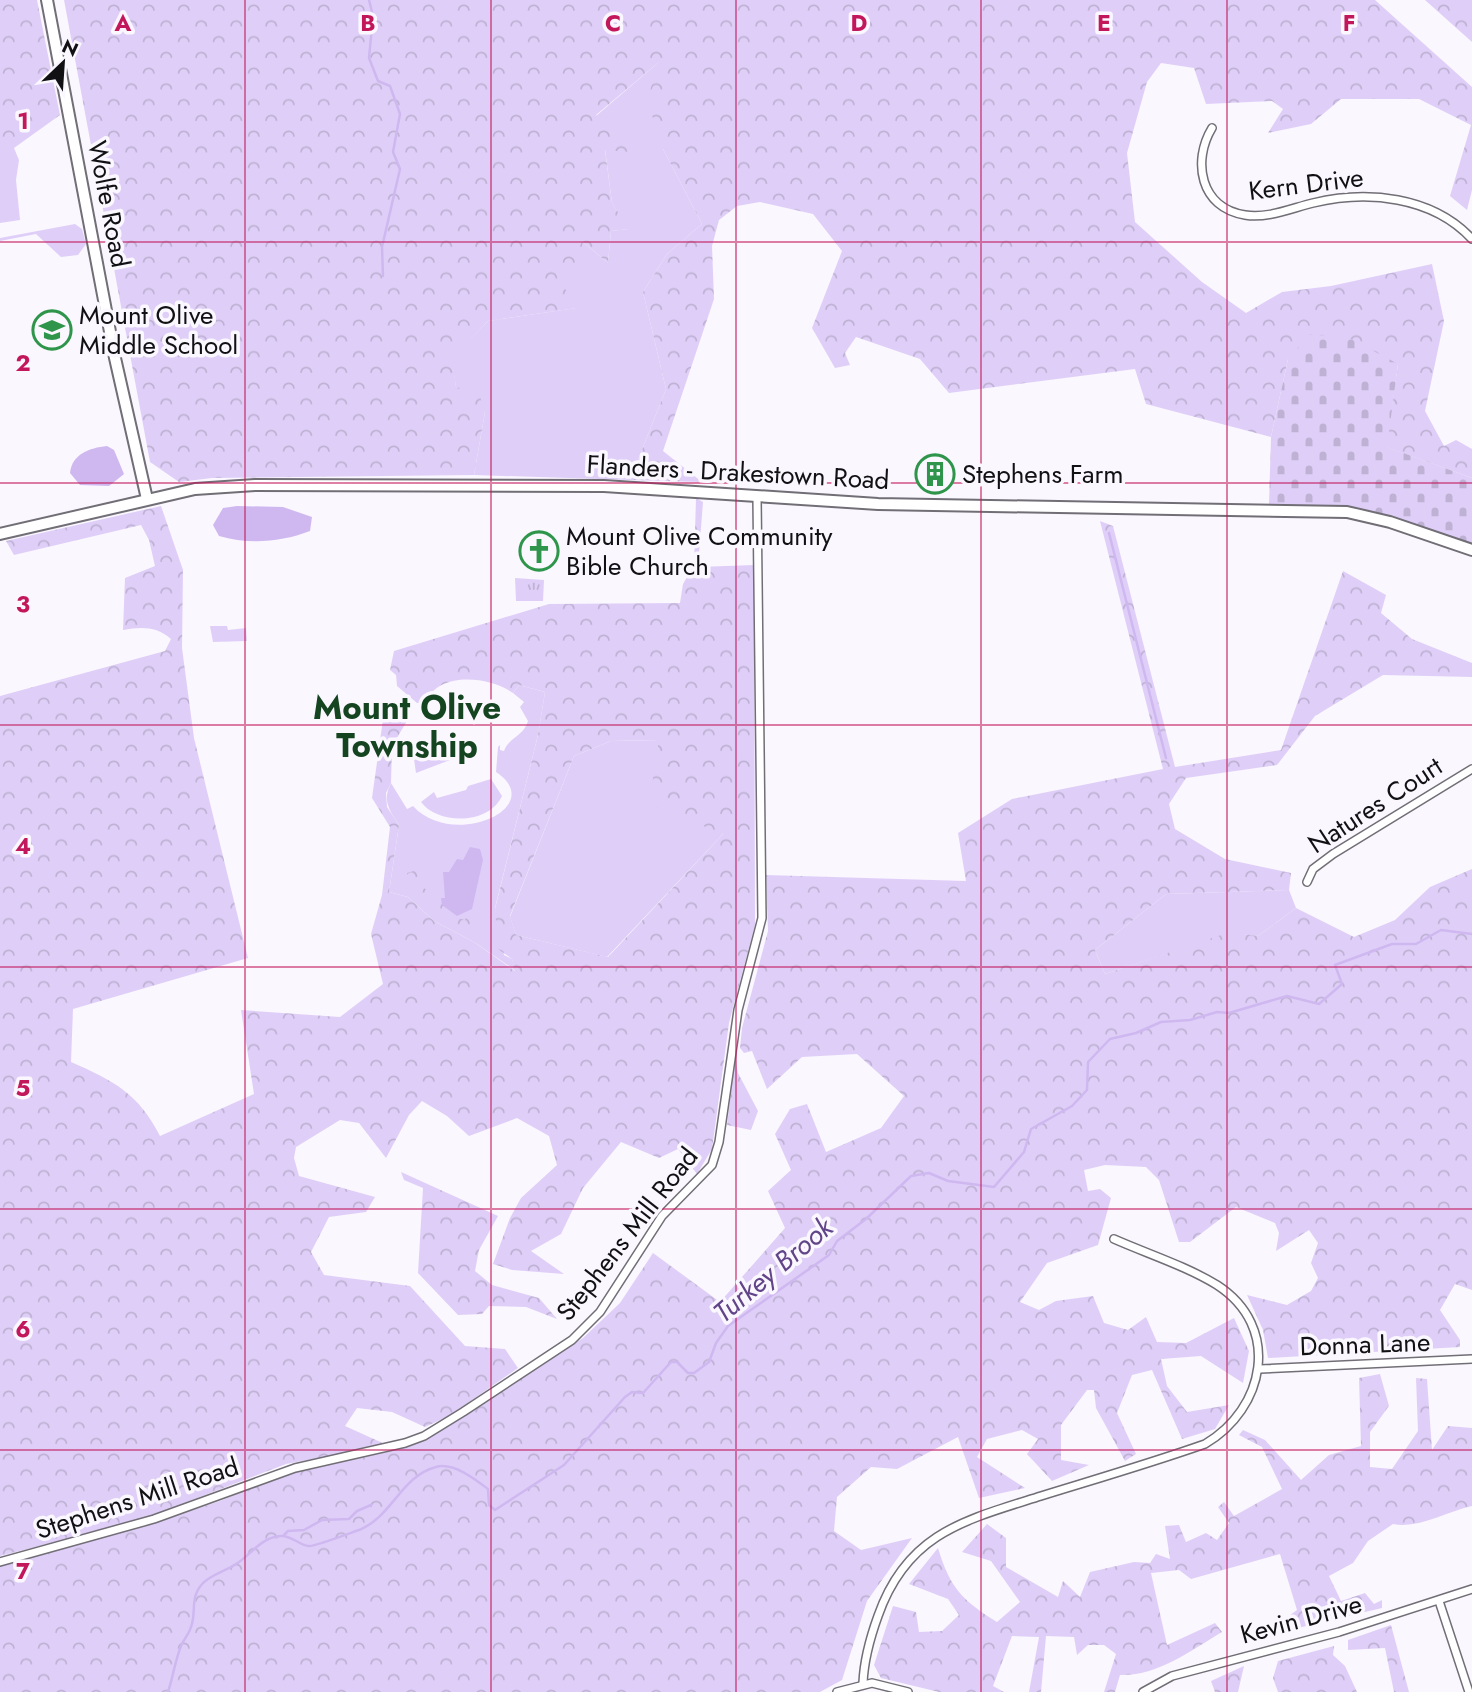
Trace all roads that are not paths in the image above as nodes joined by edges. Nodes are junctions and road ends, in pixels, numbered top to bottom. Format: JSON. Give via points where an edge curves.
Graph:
{"nodes":[{"id":1,"x":47,"y":0,"type":"edge"},
{"id":2,"x":1212,"y":128,"type":"dead end"},
{"id":3,"x":1472,"y":239,"type":"edge"},
{"id":4,"x":757,"y":498,"type":"junction"},
{"id":5,"x":147,"y":499,"type":"junction"},
{"id":6,"x":0,"y":534,"type":"edge"},
{"id":7,"x":1472,"y":550,"type":"edge"},
{"id":8,"x":1472,"y":769,"type":"edge"},
{"id":9,"x":1307,"y":882,"type":"dead end"},
{"id":10,"x":1114,"y":1239,"type":"dead end"},
{"id":11,"x":1472,"y":1359,"type":"edge"},
{"id":12,"x":1260,"y":1369,"type":"junction"},
{"id":13,"x":0,"y":1562,"type":"edge"},
{"id":14,"x":1472,"y":1590,"type":"edge"},
{"id":15,"x":1438,"y":1601,"type":"junction"},
{"id":16,"x":863,"y":1683,"type":"junction"},
{"id":17,"x":837,"y":1692,"type":"edge"},
{"id":18,"x":908,"y":1692,"type":"edge"},
{"id":19,"x":1143,"y":1692,"type":"edge"},
{"id":20,"x":1469,"y":1692,"type":"edge"}],
"edges":[{"from":1,"to":5,"type":"street","name":"Wolfe Road","via":[[115,358]]},
{"from":2,"to":3,"type":"street","name":"Kern Drive","via":[[1200,156],[1203,178],[1215,198],[1234,212],[1258,215],[1342,198],[1385,197],[1428,209]]},
{"from":4,"to":5,"type":"street","name":"Flanders - Drakestown Road","via":[[604,486],[255,485],[195,489]]},
{"from":4,"to":7,"type":"street","name":"Flanders - Drakestown Road","via":[[1347,512]]},
{"from":4,"to":13,"type":"street","name":"Stephens Mill Road","via":[[762,918],[738,1010],[712,1166],[662,1216],[589,1326],[424,1436],[375,1452],[295,1468],[154,1519]]},
{"from":5,"to":6,"type":"street","name":"Flanders - Drakestown Road"},
{"from":8,"to":9,"type":"street","name":"Natures Court","via":[[1333,854],[1313,869]]},
{"from":10,"to":12,"type":"street","via":[[1227,1293],[1253,1331]]},
{"from":11,"to":12,"type":"street","name":"Donna Lane"},
{"from":12,"to":16,"type":"street","via":[[1245,1409],[1205,1444],[977,1516],[934,1537],[909,1559],[885,1595],[864,1662]]},
{"from":14,"to":15,"type":"street","name":"Kevin Drive"},
{"from":15,"to":19,"type":"street","name":"Kevin Drive","via":[[1179,1674]]},
{"from":15,"to":20,"type":"street"},
{"from":16,"to":17,"type":"street"},
{"from":16,"to":18,"type":"street"}]}
